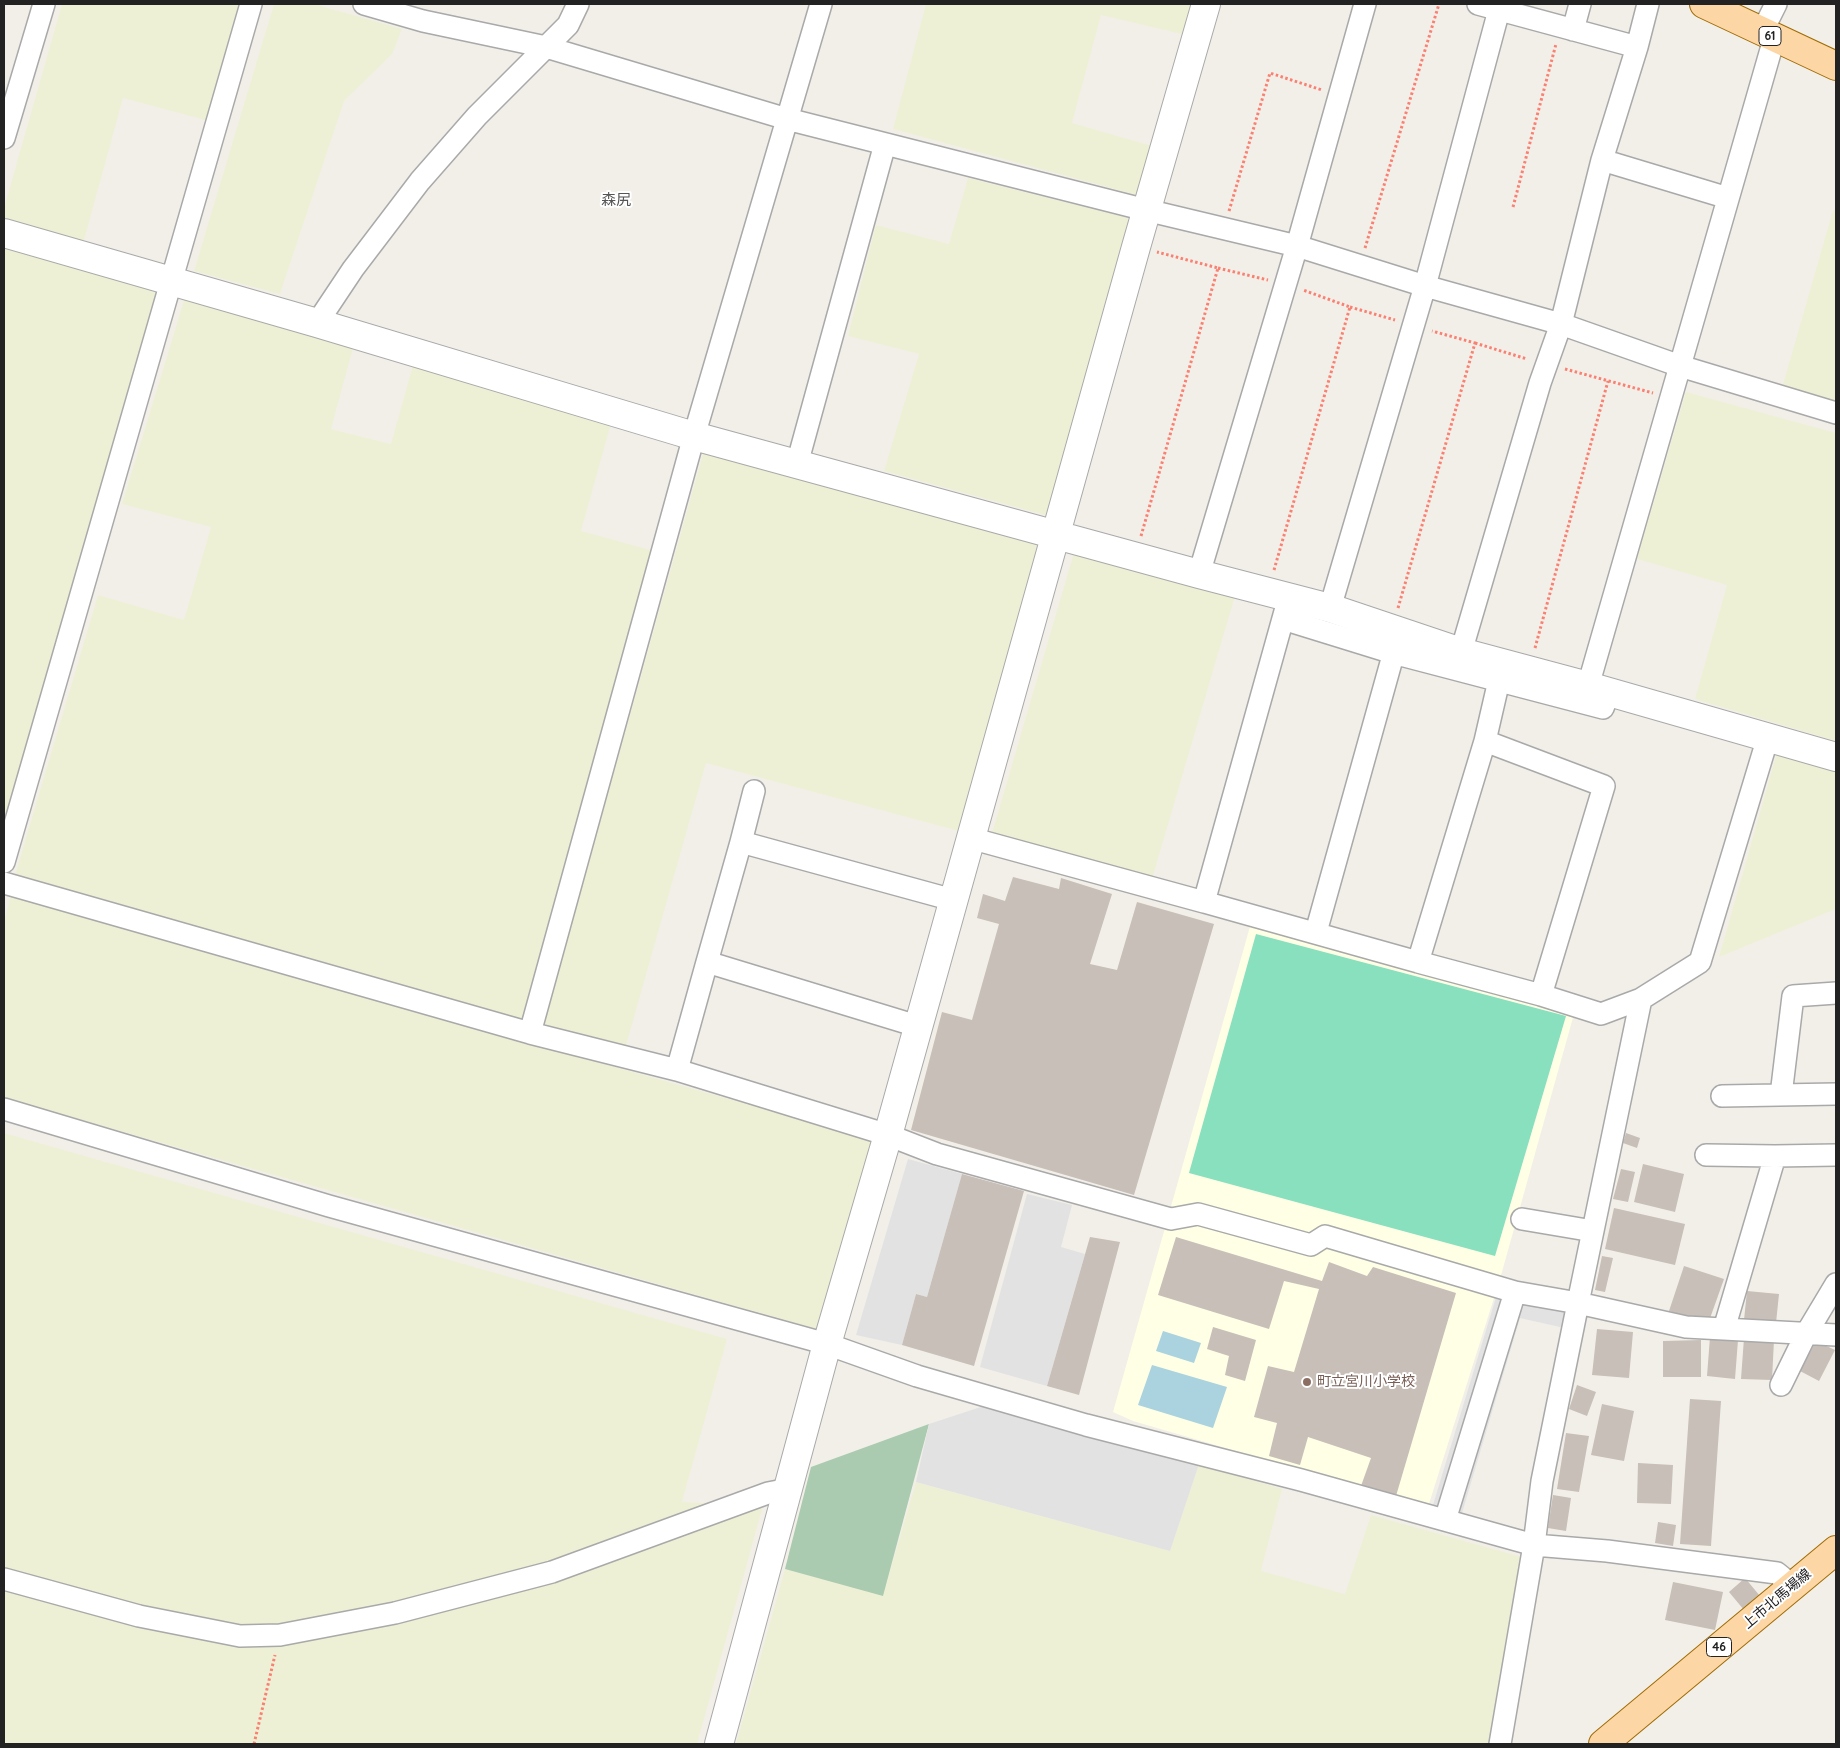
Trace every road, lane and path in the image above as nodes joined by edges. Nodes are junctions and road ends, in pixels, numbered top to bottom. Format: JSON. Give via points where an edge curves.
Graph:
{"nodes":[{"id":1,"x":44,"y":4,"type":"edge"},
{"id":2,"x":251,"y":4,"type":"edge"},
{"id":3,"x":364,"y":4,"type":"edge"},
{"id":4,"x":578,"y":4,"type":"edge"},
{"id":5,"x":821,"y":4,"type":"edge"},
{"id":6,"x":1206,"y":4,"type":"edge"},
{"id":7,"x":1365,"y":4,"type":"edge"},
{"id":8,"x":1439,"y":4,"type":"edge"},
{"id":9,"x":1478,"y":4,"type":"edge"},
{"id":10,"x":1580,"y":4,"type":"edge"},
{"id":11,"x":1648,"y":4,"type":"edge"},
{"id":12,"x":1776,"y":4,"type":"edge"},
{"id":13,"x":1715,"y":6,"type":"edge"},
{"id":14,"x":1499,"y":10,"type":"junction"},
{"id":15,"x":1567,"y":28,"type":"junction"},
{"id":16,"x":1768,"y":36,"type":"junction"},
{"id":17,"x":546,"y":47,"type":"junction"},
{"id":18,"x":1637,"y":47,"type":"junction"},
{"id":19,"x":1836,"y":66,"type":"edge"},
{"id":20,"x":1339,"y":95,"type":"junction"},
{"id":21,"x":787,"y":119,"type":"junction"},
{"id":22,"x":4,"y":138,"type":"edge"},
{"id":23,"x":885,"y":144,"type":"junction"},
{"id":24,"x":1602,"y":160,"type":"junction"},
{"id":25,"x":1728,"y":198,"type":"junction"},
{"id":26,"x":1513,"y":208,"type":"dead end"},
{"id":27,"x":1146,"y":210,"type":"junction"},
{"id":28,"x":1223,"y":228,"type":"junction"},
{"id":29,"x":4,"y":234,"type":"edge"},
{"id":30,"x":1297,"y":246,"type":"junction"},
{"id":31,"x":1136,"y":247,"type":"junction"},
{"id":32,"x":1359,"y":265,"type":"junction"},
{"id":33,"x":1218,"y":268,"type":"junction"},
{"id":34,"x":172,"y":282,"type":"junction"},
{"id":35,"x":1286,"y":284,"type":"junction"},
{"id":36,"x":1426,"y":286,"type":"junction"},
{"id":37,"x":1350,"y":307,"type":"junction"},
{"id":38,"x":317,"y":323,"type":"junction"},
{"id":39,"x":1561,"y":324,"type":"junction"},
{"id":40,"x":1414,"y":326,"type":"junction"},
{"id":41,"x":1475,"y":343,"type":"junction"},
{"id":42,"x":1547,"y":364,"type":"junction"},
{"id":43,"x":1680,"y":366,"type":"junction"},
{"id":44,"x":1608,"y":381,"type":"junction"},
{"id":45,"x":1671,"y":398,"type":"junction"},
{"id":46,"x":1836,"y":413,"type":"edge"},
{"id":47,"x":694,"y":436,"type":"junction"},
{"id":48,"x":797,"y":464,"type":"junction"},
{"id":49,"x":1056,"y":534,"type":"junction"},
{"id":50,"x":1135,"y":556,"type":"junction"},
{"id":51,"x":1199,"y":574,"type":"junction"},
{"id":52,"x":1280,"y":602,"type":"junction"},
{"id":53,"x":1330,"y":608,"type":"junction"},
{"id":54,"x":1395,"y":638,"type":"junction"},
{"id":55,"x":1460,"y":652,"type":"junction"},
{"id":56,"x":1510,"y":672,"type":"junction"},
{"id":57,"x":1599,"y":689,"type":"junction"},
{"id":58,"x":1768,"y":737,"type":"junction"},
{"id":59,"x":1485,"y":741,"type":"junction"},
{"id":60,"x":1836,"y":757,"type":"edge"},
{"id":61,"x":754,"y":791,"type":"dead end"},
{"id":62,"x":970,"y":838,"type":"junction"},
{"id":63,"x":741,"y":842,"type":"junction"},
{"id":64,"x":4,"y":862,"type":"edge"},
{"id":65,"x":4,"y":883,"type":"edge"},
{"id":66,"x":953,"y":900,"type":"junction"},
{"id":67,"x":1204,"y":902,"type":"junction"},
{"id":68,"x":1316,"y":932,"type":"junction"},
{"id":69,"x":707,"y":962,"type":"junction"},
{"id":70,"x":1418,"y":962,"type":"junction"},
{"id":71,"x":1836,"y":993,"type":"edge"},
{"id":72,"x":1541,"y":995,"type":"junction"},
{"id":73,"x":1641,"y":999,"type":"junction"},
{"id":74,"x":917,"y":1026,"type":"junction"},
{"id":75,"x":530,"y":1033,"type":"junction"},
{"id":76,"x":677,"y":1070,"type":"junction"},
{"id":77,"x":1836,"y":1094,"type":"edge"},
{"id":78,"x":1781,"y":1095,"type":"junction"},
{"id":79,"x":1722,"y":1096,"type":"dead end"},
{"id":80,"x":4,"y":1110,"type":"edge"},
{"id":81,"x":888,"y":1135,"type":"junction"},
{"id":82,"x":1706,"y":1155,"type":"dead end"},
{"id":83,"x":1836,"y":1155,"type":"edge"},
{"id":84,"x":1775,"y":1156,"type":"junction"},
{"id":85,"x":1522,"y":1219,"type":"dead end"},
{"id":86,"x":1593,"y":1231,"type":"junction"},
{"id":87,"x":1836,"y":1284,"type":"edge"},
{"id":88,"x":1515,"y":1292,"type":"junction"},
{"id":89,"x":1578,"y":1303,"type":"junction"},
{"id":90,"x":1724,"y":1329,"type":"junction"},
{"id":91,"x":1806,"y":1334,"type":"junction"},
{"id":92,"x":1836,"y":1335,"type":"edge"},
{"id":93,"x":827,"y":1344,"type":"junction"},
{"id":94,"x":1781,"y":1385,"type":"dead end"},
{"id":95,"x":789,"y":1489,"type":"junction"},
{"id":96,"x":1445,"y":1520,"type":"junction"},
{"id":97,"x":1534,"y":1545,"type":"junction"},
{"id":98,"x":1836,"y":1550,"type":"edge"},
{"id":99,"x":4,"y":1579,"type":"edge"},
{"id":100,"x":1793,"y":1586,"type":"junction"},
{"id":101,"x":280,"y":1635,"type":"junction"},
{"id":102,"x":254,"y":1744,"type":"edge"},
{"id":103,"x":719,"y":1744,"type":"edge"},
{"id":104,"x":1500,"y":1744,"type":"edge"},
{"id":105,"x":1602,"y":1744,"type":"edge"}],
"edges":[{"from":1,"to":22,"type":"street"},
{"from":2,"to":34,"type":"street"},
{"from":3,"to":17,"type":"street","via":[[423,21]]},
{"from":4,"to":17,"type":"street","via":[[568,25]]},
{"from":5,"to":21,"type":"street"},
{"from":6,"to":27,"type":"street"},
{"from":7,"to":20,"type":"street"},
{"from":8,"to":32,"type":"path"},
{"from":9,"to":14,"type":"street"},
{"from":10,"to":15,"type":"street"},
{"from":11,"to":18,"type":"street"},
{"from":12,"to":16,"type":"street"},
{"from":13,"to":16,"type":"main road","number":"61"},
{"from":14,"to":15,"type":"street"},
{"from":14,"to":36,"type":"street"},
{"from":15,"to":18,"type":"street"},
{"from":15,"to":26,"type":"path"},
{"from":16,"to":19,"type":"main road","number":"61"},
{"from":16,"to":25,"type":"street"},
{"from":17,"to":21,"type":"street"},
{"from":17,"to":38,"type":"street","via":[[477,116],[420,181],[353,269]]},
{"from":18,"to":24,"type":"street"},
{"from":20,"to":28,"type":"path","via":[[1270,74]]},
{"from":20,"to":30,"type":"street"},
{"from":21,"to":23,"type":"street"},
{"from":21,"to":47,"type":"street"},
{"from":23,"to":27,"type":"street"},
{"from":23,"to":48,"type":"street"},
{"from":24,"to":25,"type":"street"},
{"from":24,"to":39,"type":"street"},
{"from":25,"to":43,"type":"street"},
{"from":27,"to":28,"type":"street"},
{"from":27,"to":31,"type":"street"},
{"from":28,"to":30,"type":"street"},
{"from":29,"to":34,"type":"street"},
{"from":30,"to":32,"type":"street"},
{"from":30,"to":35,"type":"street"},
{"from":31,"to":33,"type":"path"},
{"from":31,"to":49,"type":"street"},
{"from":32,"to":36,"type":"street"},
{"from":33,"to":35,"type":"path"},
{"from":33,"to":50,"type":"path"},
{"from":34,"to":38,"type":"street"},
{"from":34,"to":64,"type":"street"},
{"from":35,"to":37,"type":"path"},
{"from":35,"to":51,"type":"street"},
{"from":36,"to":39,"type":"street"},
{"from":36,"to":40,"type":"street"},
{"from":37,"to":40,"type":"path"},
{"from":37,"to":52,"type":"path"},
{"from":38,"to":47,"type":"street"},
{"from":39,"to":42,"type":"street"},
{"from":39,"to":43,"type":"street"},
{"from":40,"to":41,"type":"path"},
{"from":40,"to":53,"type":"street"},
{"from":41,"to":42,"type":"path"},
{"from":41,"to":54,"type":"path"},
{"from":42,"to":44,"type":"path"},
{"from":42,"to":55,"type":"street"},
{"from":43,"to":45,"type":"street"},
{"from":43,"to":46,"type":"street"},
{"from":44,"to":45,"type":"path"},
{"from":44,"to":56,"type":"path"},
{"from":45,"to":57,"type":"street"},
{"from":47,"to":48,"type":"street"},
{"from":47,"to":75,"type":"street"},
{"from":48,"to":49,"type":"street"},
{"from":49,"to":50,"type":"street"},
{"from":49,"to":62,"type":"street"},
{"from":50,"to":51,"type":"street"},
{"from":51,"to":52,"type":"street"},
{"from":52,"to":53,"type":"street"},
{"from":52,"to":54,"type":"street"},
{"from":52,"to":67,"type":"street"},
{"from":53,"to":54,"type":"street"},
{"from":54,"to":55,"type":"street"},
{"from":54,"to":56,"type":"street"},
{"from":54,"to":68,"type":"street"},
{"from":55,"to":56,"type":"street"},
{"from":56,"to":57,"type":"street"},
{"from":56,"to":59,"type":"street"},
{"from":57,"to":58,"type":"street"},
{"from":58,"to":60,"type":"street"},
{"from":58,"to":73,"type":"street","via":[[1700,962]]},
{"from":59,"to":70,"type":"street"},
{"from":59,"to":72,"type":"street","via":[[1604,786]]},
{"from":61,"to":63,"type":"street"},
{"from":62,"to":66,"type":"street"},
{"from":62,"to":67,"type":"street"},
{"from":63,"to":66,"type":"street"},
{"from":63,"to":69,"type":"street"},
{"from":65,"to":75,"type":"street"},
{"from":66,"to":74,"type":"street"},
{"from":67,"to":68,"type":"street"},
{"from":68,"to":70,"type":"street"},
{"from":69,"to":74,"type":"street"},
{"from":69,"to":76,"type":"street"},
{"from":70,"to":72,"type":"street"},
{"from":71,"to":78,"type":"street","via":[[1793,996]]},
{"from":72,"to":73,"type":"street","via":[[1601,1014]]},
{"from":73,"to":86,"type":"street"},
{"from":74,"to":81,"type":"street"},
{"from":75,"to":76,"type":"street"},
{"from":76,"to":81,"type":"street"},
{"from":77,"to":78,"type":"street"},
{"from":78,"to":79,"type":"street"},
{"from":80,"to":93,"type":"street","via":[[329,1206]]},
{"from":81,"to":88,"type":"street","via":[[937,1154],[1171,1219],[1198,1214],[1311,1245],[1325,1236]]},
{"from":81,"to":93,"type":"street"},
{"from":82,"to":84,"type":"street"},
{"from":83,"to":84,"type":"street"},
{"from":84,"to":90,"type":"street"},
{"from":85,"to":86,"type":"street"},
{"from":86,"to":89,"type":"street"},
{"from":87,"to":91,"type":"street"},
{"from":88,"to":89,"type":"street"},
{"from":88,"to":96,"type":"street"},
{"from":89,"to":90,"type":"street","via":[[1686,1327]]},
{"from":89,"to":97,"type":"street","via":[[1542,1482]]},
{"from":90,"to":91,"type":"street"},
{"from":91,"to":92,"type":"street"},
{"from":91,"to":94,"type":"street"},
{"from":93,"to":95,"type":"street"},
{"from":93,"to":96,"type":"street","via":[[917,1376],[1077,1422]]},
{"from":95,"to":101,"type":"street","via":[[768,1493],[552,1572],[395,1613]]},
{"from":95,"to":103,"type":"street"},
{"from":96,"to":97,"type":"street"},
{"from":97,"to":100,"type":"street","via":[[1607,1551],[1777,1574]]},
{"from":97,"to":104,"type":"street"},
{"from":98,"to":100,"type":"main road","name":"上市北馬場線","number":"46"},
{"from":99,"to":101,"type":"street","via":[[139,1616],[240,1636]]},
{"from":100,"to":105,"type":"main road","name":"上市北馬場線","number":"46"},
{"from":101,"to":102,"type":"path"}]}
